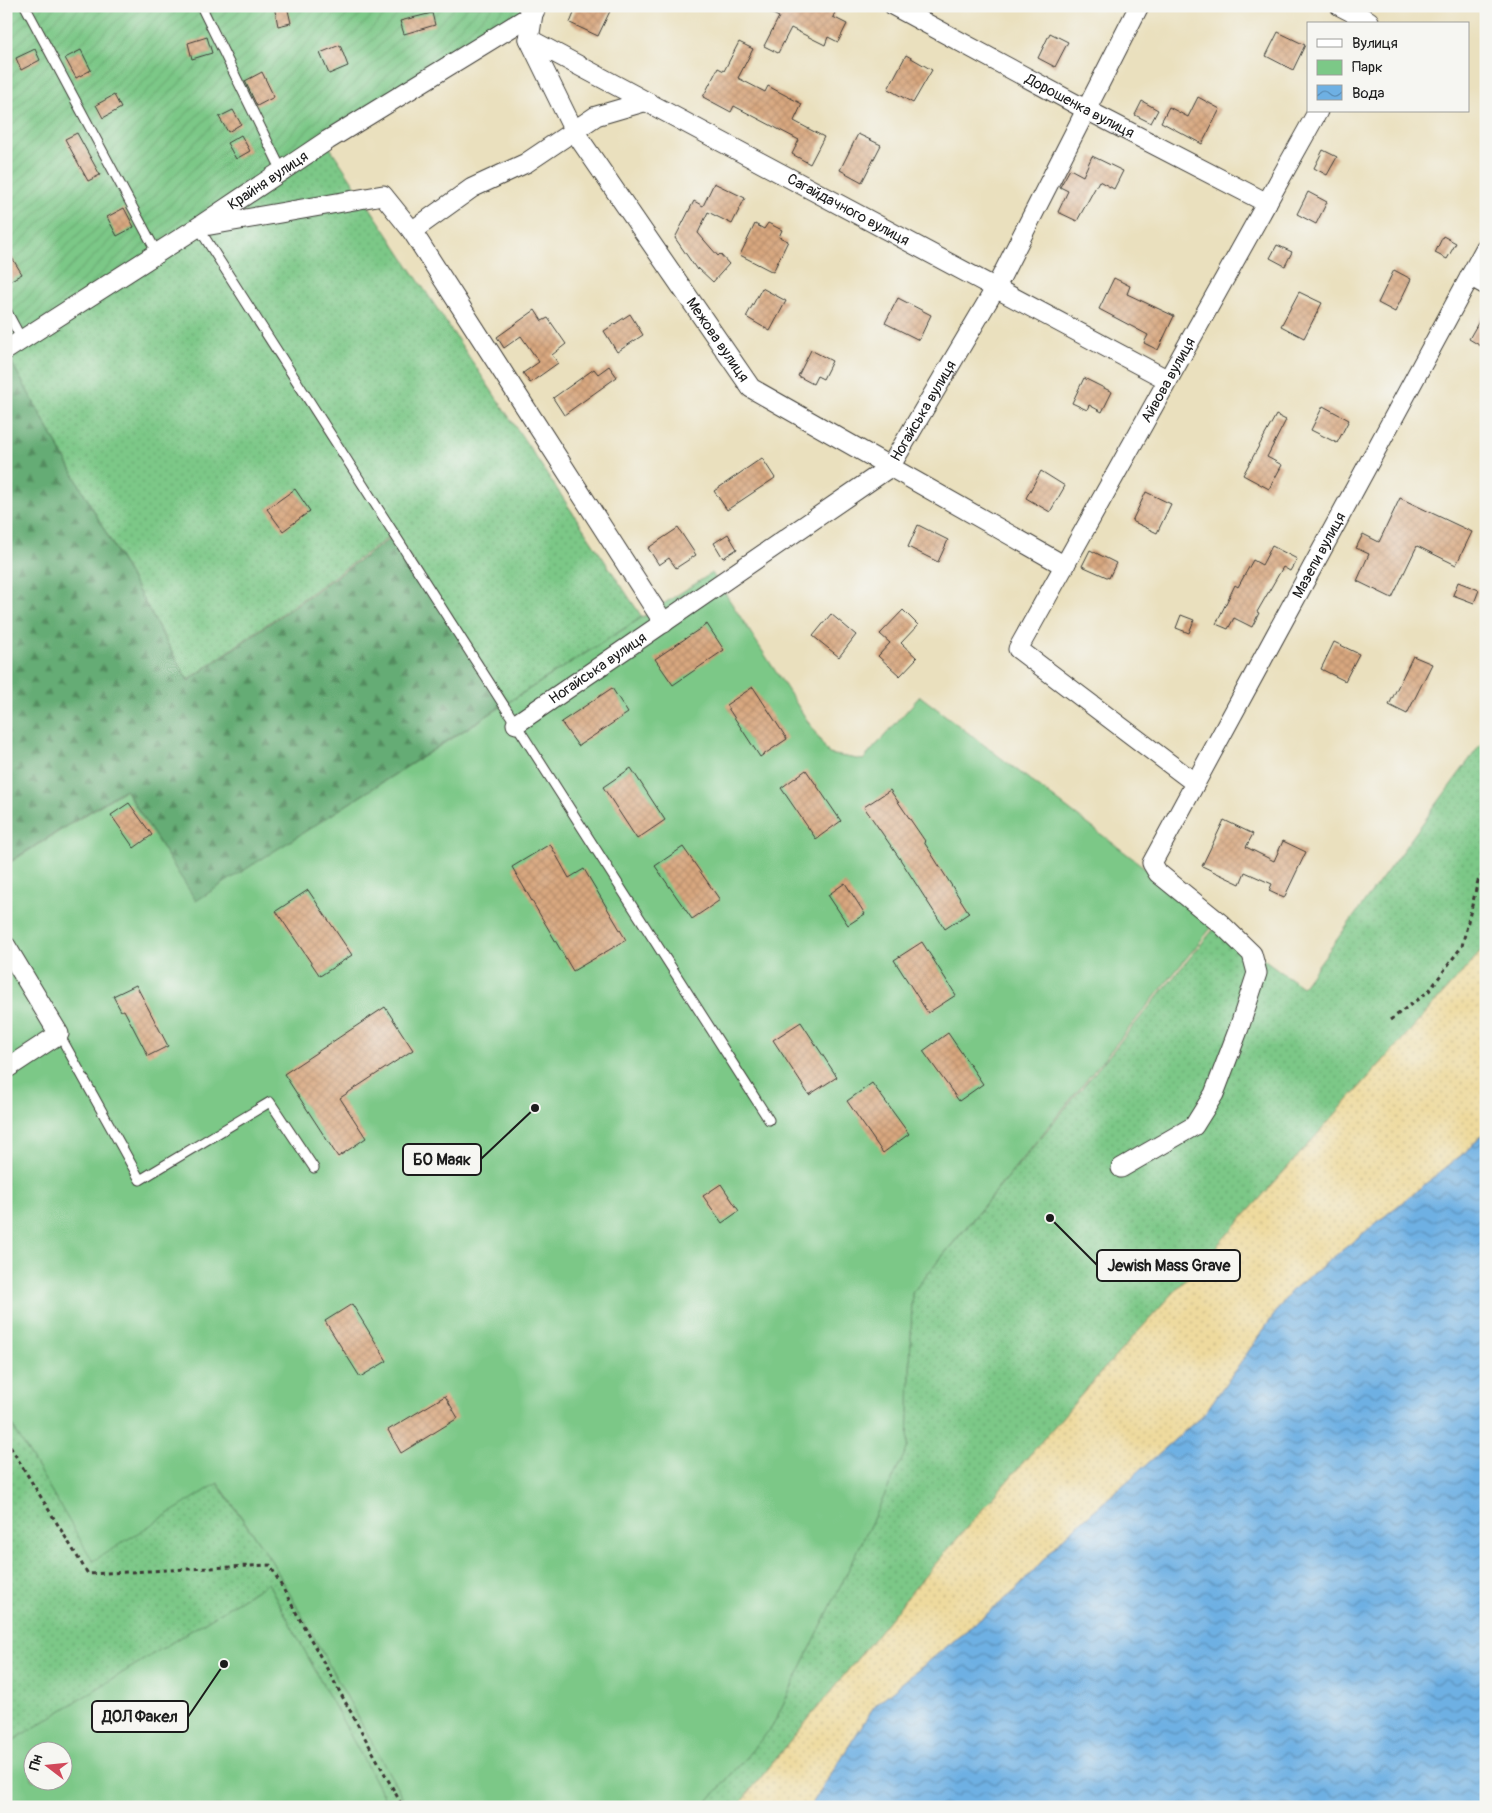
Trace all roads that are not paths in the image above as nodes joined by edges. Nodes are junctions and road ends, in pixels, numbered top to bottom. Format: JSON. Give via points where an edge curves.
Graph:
{"nodes":[{"id":1,"x":25,"y":6,"type":"edge"},
{"id":2,"x":201,"y":6,"type":"edge"},
{"id":3,"x":894,"y":6,"type":"edge"},
{"id":4,"x":1139,"y":6,"type":"edge"},
{"id":5,"x":1340,"y":6,"type":"edge"},
{"id":6,"x":532,"y":9,"type":"edge"},
{"id":7,"x":1371,"y":17,"type":"edge"},
{"id":8,"x":529,"y":39,"type":"junction"},
{"id":9,"x":644,"y":102,"type":"junction"},
{"id":10,"x":1085,"y":109,"type":"junction"},
{"id":11,"x":1317,"y":112,"type":"edge"},
{"id":12,"x":574,"y":131,"type":"junction"},
{"id":13,"x":282,"y":170,"type":"junction"},
{"id":14,"x":1267,"y":202,"type":"junction"},
{"id":15,"x":198,"y":227,"type":"junction"},
{"id":16,"x":412,"y":231,"type":"junction"},
{"id":17,"x":1486,"y":247,"type":"edge"},
{"id":18,"x":157,"y":253,"type":"junction"},
{"id":19,"x":1478,"y":280,"type":"edge"},
{"id":20,"x":995,"y":288,"type":"junction"},
{"id":21,"x":6,"y":310,"type":"edge"},
{"id":22,"x":14,"y":345,"type":"edge"},
{"id":23,"x":1168,"y":380,"type":"junction"},
{"id":24,"x":890,"y":467,"type":"junction"},
{"id":25,"x":1064,"y":566,"type":"junction"},
{"id":26,"x":664,"y":623,"type":"junction"},
{"id":27,"x":516,"y":724,"type":"junction"},
{"id":28,"x":1195,"y":783,"type":"junction"},
{"id":29,"x":6,"y":946,"type":"edge"},
{"id":30,"x":60,"y":1034,"type":"junction"},
{"id":31,"x":6,"y":1069,"type":"edge"},
{"id":32,"x":769,"y":1120,"type":"dead end"},
{"id":33,"x":314,"y":1168,"type":"dead end"},
{"id":34,"x":1122,"y":1168,"type":"dead end"}],
"edges":[{"from":1,"to":18,"type":"lane"},
{"from":2,"to":13,"type":"lane"},
{"from":3,"to":10,"type":"street","name":"Дорошенка вулиця"},
{"from":4,"to":10,"type":"street","name":"Ногайська вулиця"},
{"from":5,"to":7,"type":"street"},
{"from":6,"to":8,"type":"street"},
{"from":6,"to":13,"type":"street","name":"Крайня вулиця"},
{"from":8,"to":9,"type":"street","name":"Сагайдачного вулиця"},
{"from":8,"to":12,"type":"street","name":"Межова вулиця"},
{"from":9,"to":12,"type":"street","via":[[596,116]]},
{"from":9,"to":20,"type":"street","name":"Сагайдачного вулиця"},
{"from":10,"to":14,"type":"street","name":"Дорошенка вулиця"},
{"from":10,"to":20,"type":"street","name":"Ногайська вулиця"},
{"from":11,"to":14,"type":"street","name":"Айвова вулиця"},
{"from":12,"to":16,"type":"street","via":[[526,163],[472,188]]},
{"from":12,"to":24,"type":"street","name":"Межова вулиця","via":[[751,388]]},
{"from":13,"to":15,"type":"street","name":"Крайня вулиця"},
{"from":14,"to":23,"type":"street","name":"Айвова вулиця"},
{"from":15,"to":16,"type":"street","via":[[383,195]]},
{"from":15,"to":18,"type":"street","name":"Крайня вулиця"},
{"from":15,"to":27,"type":"lane"},
{"from":16,"to":26,"type":"street"},
{"from":17,"to":19,"type":"street","name":"Мазепи вулиця"},
{"from":18,"to":22,"type":"street","name":"Крайня вулиця"},
{"from":19,"to":28,"type":"street","name":"Мазепи вулиця"},
{"from":20,"to":23,"type":"street","name":"Сагайдачного вулиця"},
{"from":20,"to":24,"type":"street","name":"Ногайська вулиця"},
{"from":21,"to":22,"type":"lane"},
{"from":23,"to":25,"type":"street","name":"Айвова вулиця"},
{"from":24,"to":25,"type":"street","name":"Межова вулиця"},
{"from":24,"to":26,"type":"street","name":"Ногайська вулиця"},
{"from":25,"to":28,"type":"street","name":"Айвова вулиця","via":[[1018,649]]},
{"from":26,"to":27,"type":"street","name":"Ногайська вулиця"},
{"from":27,"to":32,"type":"lane"},
{"from":28,"to":34,"type":"street","name":"Мазепи вулиця","via":[[1152,863],[1158,873],[1252,954],[1257,972],[1240,1028],[1214,1094],[1194,1126]]},
{"from":29,"to":30,"type":"street"},
{"from":30,"to":31,"type":"street"},
{"from":30,"to":33,"type":"lane","via":[[140,1180],[270,1102]]}]}
